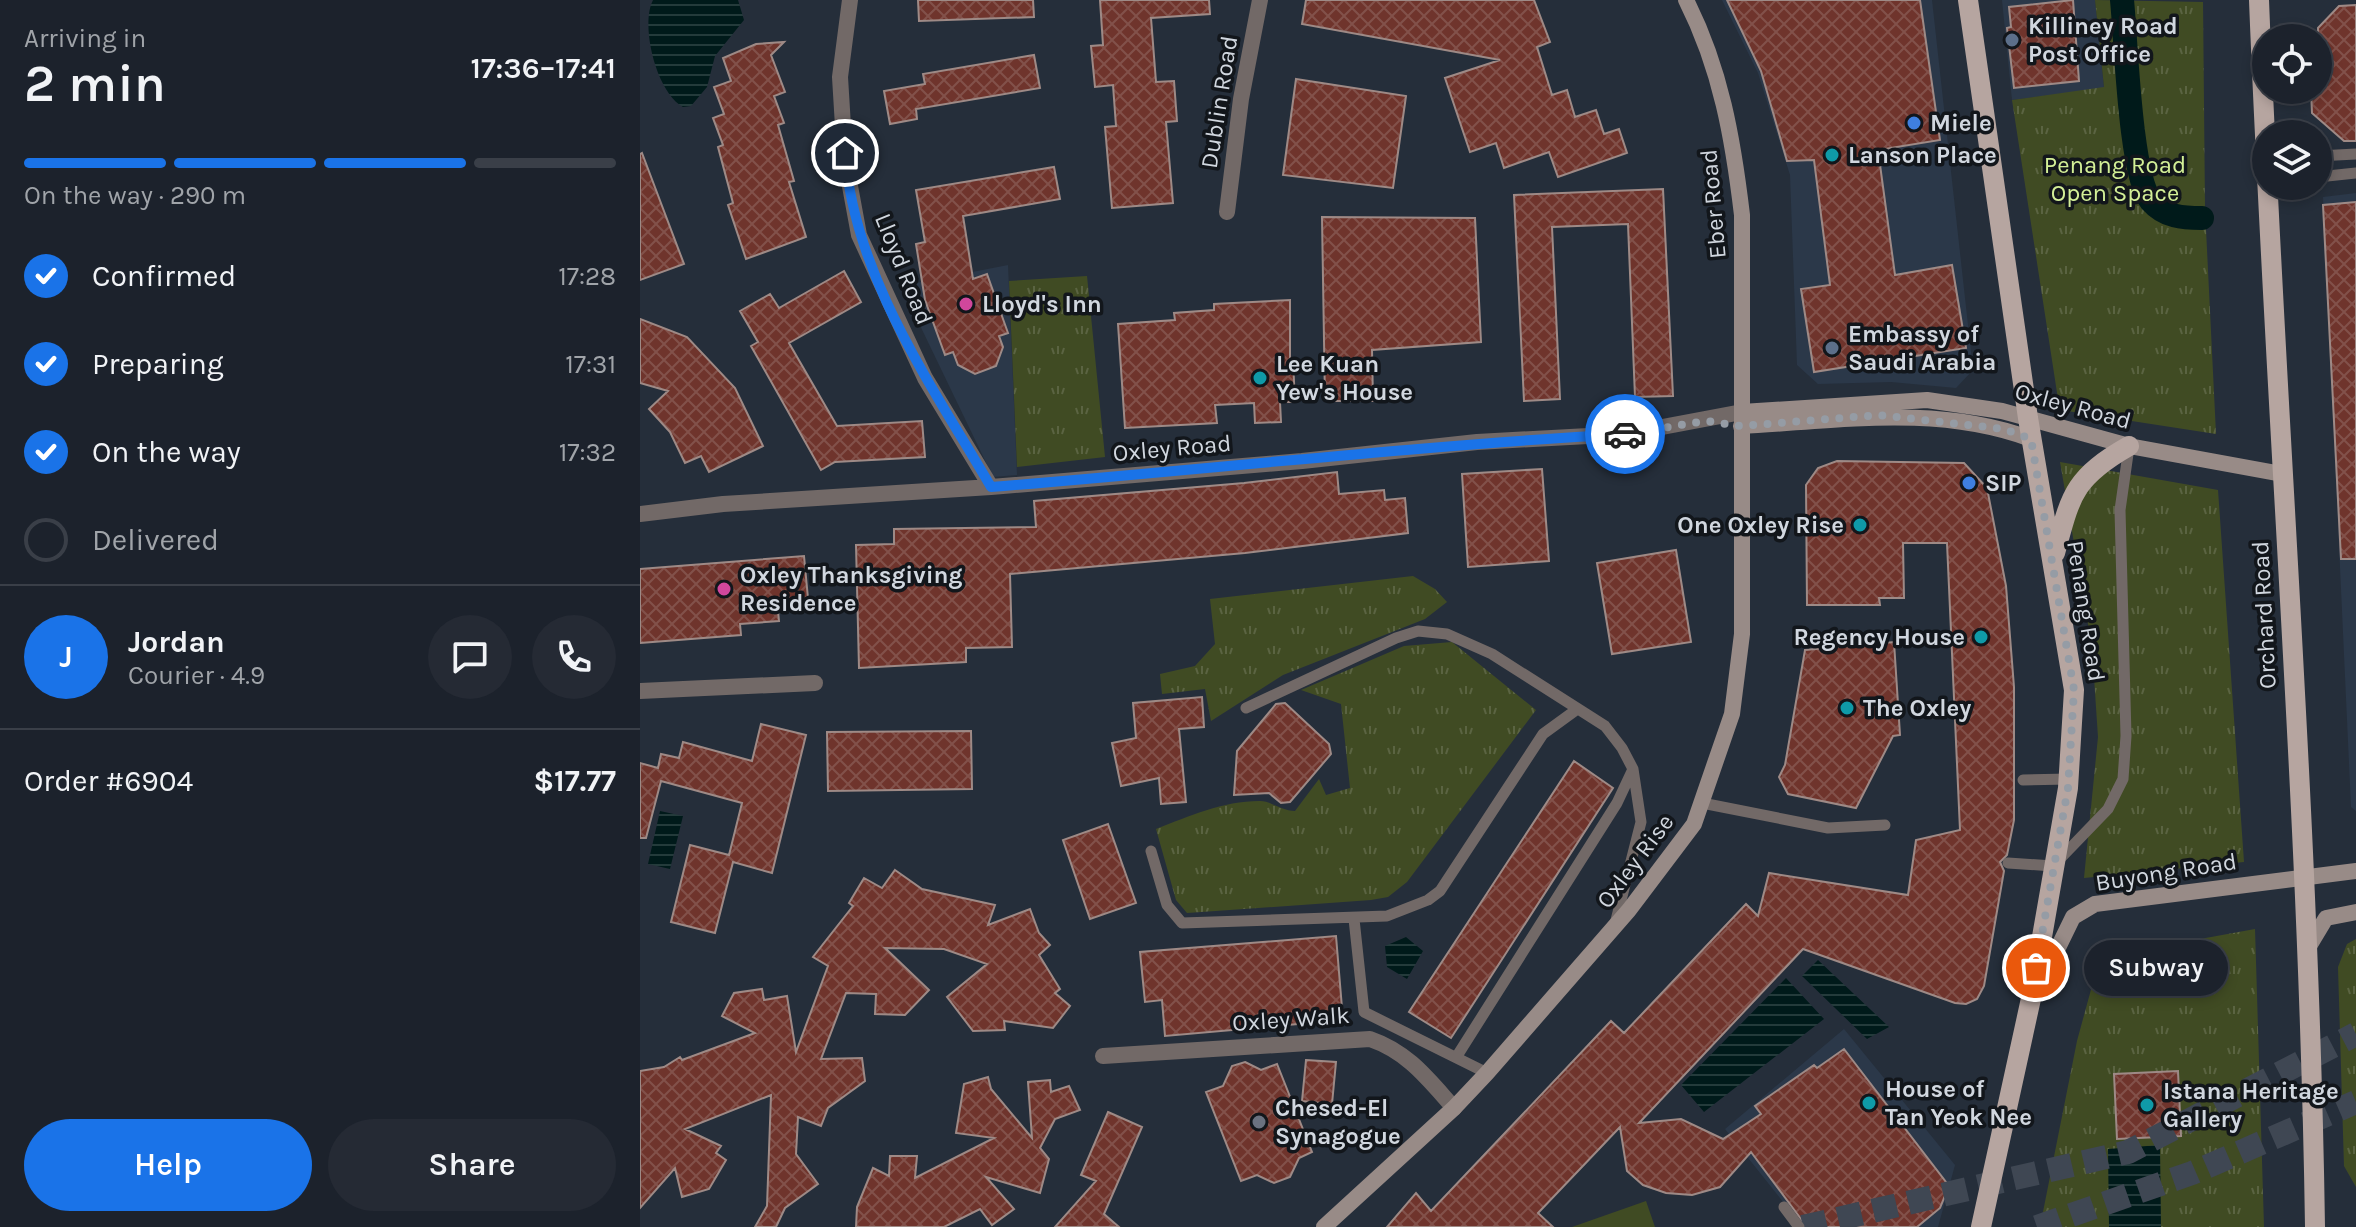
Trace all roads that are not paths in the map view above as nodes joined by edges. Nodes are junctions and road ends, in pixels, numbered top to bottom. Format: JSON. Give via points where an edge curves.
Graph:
{"nodes":[{"id":1,"x":850,"y":0,"type":"edge"},
{"id":2,"x":1260,"y":0,"type":"edge"},
{"id":3,"x":1686,"y":0,"type":"edge"},
{"id":4,"x":1968,"y":0,"type":"edge"},
{"id":5,"x":2259,"y":0,"type":"edge"},
{"id":6,"x":2264,"y":120,"type":"edge"},
{"id":7,"x":2356,"y":154,"type":"edge"},
{"id":8,"x":2332,"y":155,"type":"edge"},
{"id":9,"x":2356,"y":173,"type":"edge"},
{"id":10,"x":2332,"y":176,"type":"edge"},
{"id":11,"x":2272,"y":200,"type":"edge"},
{"id":12,"x":1227,"y":212,"type":"dead end"},
{"id":13,"x":1742,"y":419,"type":"junction"},
{"id":14,"x":2029,"y":428,"type":"junction"},
{"id":15,"x":2129,"y":446,"type":"junction"},
{"id":16,"x":2282,"y":474,"type":"junction"},
{"id":17,"x":991,"y":487,"type":"junction"},
{"id":18,"x":640,"y":514,"type":"edge"},
{"id":19,"x":2053,"y":561,"type":"junction"},
{"id":20,"x":815,"y":683,"type":"dead end"},
{"id":21,"x":640,"y":691,"type":"edge"},
{"id":22,"x":1246,"y":708,"type":"dead end"},
{"id":23,"x":1576,"y":710,"type":"junction"},
{"id":24,"x":1633,"y":769,"type":"junction"},
{"id":25,"x":2069,"y":779,"type":"junction"},
{"id":26,"x":2023,"y":780,"type":"dead end"},
{"id":27,"x":1702,"y":803,"type":"junction"},
{"id":28,"x":1885,"y":825,"type":"dead end"},
{"id":29,"x":1151,"y":851,"type":"dead end"},
{"id":30,"x":2008,"y":863,"type":"dead end"},
{"id":31,"x":2053,"y":866,"type":"junction"},
{"id":32,"x":2356,"y":871,"type":"edge"},
{"id":33,"x":2305,"y":876,"type":"junction"},
{"id":34,"x":2356,"y":912,"type":"edge"},
{"id":35,"x":1354,"y":919,"type":"junction"},
{"id":36,"x":1613,"y":928,"type":"junction"},
{"id":37,"x":2306,"y":951,"type":"junction"},
{"id":38,"x":2032,"y":994,"type":"junction"},
{"id":39,"x":1103,"y":1056,"type":"dead end"},
{"id":40,"x":1457,"y":1056,"type":"junction"},
{"id":41,"x":1487,"y":1073,"type":"junction"},
{"id":42,"x":1454,"y":1108,"type":"junction"},
{"id":43,"x":1784,"y":1207,"type":"dead end"},
{"id":44,"x":1324,"y":1227,"type":"edge"},
{"id":45,"x":1799,"y":1227,"type":"edge"},
{"id":46,"x":1981,"y":1227,"type":"edge"},
{"id":47,"x":2315,"y":1227,"type":"edge"}],
"edges":[{"from":1,"to":17,"type":"street","name":"Lloyd Road","via":[[840,77],[845,159],[859,235],[925,378]]},
{"from":2,"to":12,"type":"street","name":"Dublin Road"},
{"from":3,"to":13,"type":"main road","name":"Eber Road","via":[[1715,66],[1735,154],[1743,237]]},
{"from":4,"to":14,"type":"main road","name":"Penang Road"},
{"from":5,"to":6,"type":"main road","name":"Orchard Road"},
{"from":7,"to":8,"type":"lane"},
{"from":9,"to":10,"type":"lane"},
{"from":11,"to":16,"type":"main road","name":"Orchard Road"},
{"from":13,"to":14,"type":"main road","name":"Oxley Road","via":[[1927,400]]},
{"from":13,"to":17,"type":"street","name":"Oxley Road","via":[[1625,434],[1477,442]]},
{"from":13,"to":27,"type":"main road","name":"Oxley Rise","via":[[1738,674],[1732,714]]},
{"from":14,"to":15,"type":"main road","name":"Oxley Road"},
{"from":14,"to":19,"type":"main road","name":"Penang Road"},
{"from":15,"to":16,"type":"main road","name":"Oxley Road"},
{"from":15,"to":19,"type":"main road","via":[[2072,492]]},
{"from":15,"to":31,"type":"lane","via":[[2120,510],[2123,779],[2108,809]]},
{"from":16,"to":33,"type":"main road","name":"Orchard Road"},
{"from":17,"to":18,"type":"street","name":"Oxley Road"},
{"from":19,"to":25,"type":"main road","name":"Penang Road","via":[[2074,690]]},
{"from":20,"to":21,"type":"street"},
{"from":22,"to":23,"type":"lane","via":[[1418,631],[1447,634],[1492,654]]},
{"from":23,"to":24,"type":"lane","via":[[1605,726]]},
{"from":23,"to":35,"type":"lane","via":[[1543,734],[1440,891],[1399,914]]},
{"from":24,"to":36,"type":"lane","via":[[1641,822]]},
{"from":24,"to":40,"type":"lane","via":[[1617,803]]},
{"from":25,"to":26,"type":"lane"},
{"from":25,"to":31,"type":"main road","name":"Penang Road"},
{"from":27,"to":28,"type":"lane","via":[[1828,828]]},
{"from":27,"to":36,"type":"main road","name":"Oxley Rise","via":[[1666,865]]},
{"from":29,"to":35,"type":"lane","via":[[1167,905],[1182,923]]},
{"from":30,"to":31,"type":"lane"},
{"from":31,"to":38,"type":"main road","name":"Penang Road"},
{"from":32,"to":33,"type":"main road","name":"Buyong Road"},
{"from":33,"to":37,"type":"main road","name":"Orchard Road"},
{"from":33,"to":38,"type":"main road","name":"Buyong Road","via":[[2095,904],[2073,917]]},
{"from":34,"to":37,"type":"main road","via":[[2326,918]]},
{"from":35,"to":40,"type":"lane","via":[[1364,1012]]},
{"from":36,"to":41,"type":"main road","name":"Oxley Rise"},
{"from":37,"to":47,"type":"main road","name":"Orchard Road"},
{"from":38,"to":46,"type":"main road","name":"Penang Road"},
{"from":39,"to":42,"type":"street","name":"Oxley Walk","via":[[1370,1039],[1409,1058]]},
{"from":40,"to":41,"type":"lane"},
{"from":41,"to":42,"type":"main road","name":"Oxley Rise"},
{"from":42,"to":44,"type":"main road","name":"Oxley Rise"},
{"from":43,"to":45,"type":"lane"}]}
